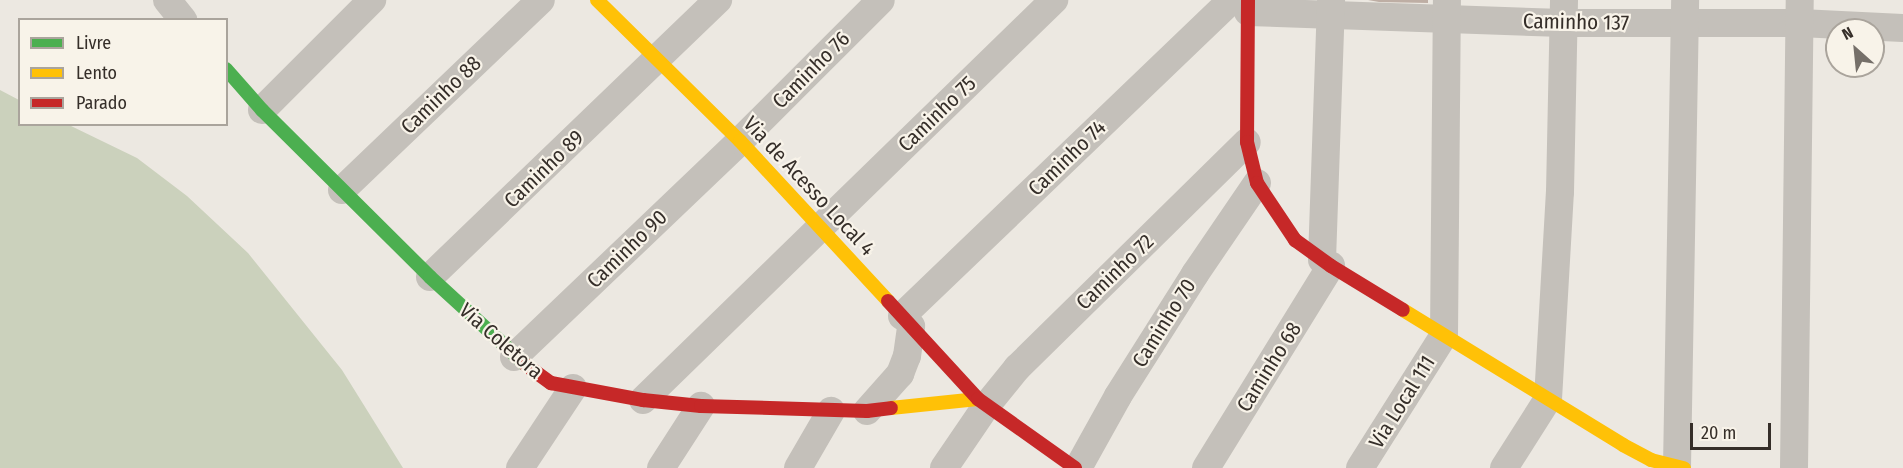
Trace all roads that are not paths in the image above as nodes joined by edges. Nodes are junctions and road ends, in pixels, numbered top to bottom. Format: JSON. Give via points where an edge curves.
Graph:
{"nodes":[{"id":1,"x":372,"y":0,"type":"edge"},
{"id":2,"x":540,"y":0,"type":"edge"},
{"id":3,"x":597,"y":0,"type":"edge"},
{"id":4,"x":718,"y":0,"type":"edge"},
{"id":5,"x":881,"y":0,"type":"edge"},
{"id":6,"x":1054,"y":0,"type":"edge"},
{"id":7,"x":1243,"y":4,"type":"edge"},
{"id":8,"x":1331,"y":8,"type":"edge"},
{"id":9,"x":1446,"y":9,"type":"edge"},
{"id":10,"x":1563,"y":11,"type":"edge"},
{"id":11,"x":1800,"y":11,"type":"edge"},
{"id":12,"x":1685,"y":12,"type":"edge"},
{"id":13,"x":1903,"y":28,"type":"edge"},
{"id":14,"x":658,"y":60,"type":"junction"},
{"id":15,"x":228,"y":71,"type":"edge"},
{"id":16,"x":262,"y":110,"type":"junction"},
{"id":17,"x":740,"y":141,"type":"junction"},
{"id":18,"x":1246,"y":142,"type":"junction"},
{"id":19,"x":1257,"y":183,"type":"junction"},
{"id":20,"x":342,"y":190,"type":"junction"},
{"id":21,"x":820,"y":228,"type":"junction"},
{"id":22,"x":1327,"y":263,"type":"junction"},
{"id":23,"x":430,"y":278,"type":"junction"},
{"id":24,"x":906,"y":321,"type":"junction"},
{"id":25,"x":1444,"y":335,"type":"junction"},
{"id":26,"x":514,"y":357,"type":"junction"},
{"id":27,"x":573,"y":388,"type":"junction"},
{"id":28,"x":1548,"y":399,"type":"junction"},
{"id":29,"x":644,"y":400,"type":"junction"},
{"id":30,"x":982,"y":402,"type":"junction"},
{"id":31,"x":701,"y":406,"type":"junction"},
{"id":32,"x":831,"y":411,"type":"junction"},
{"id":33,"x":867,"y":411,"type":"junction"},
{"id":34,"x":1658,"y":465,"type":"edge"},
{"id":35,"x":520,"y":468,"type":"edge"},
{"id":36,"x":661,"y":468,"type":"edge"},
{"id":37,"x":798,"y":468,"type":"edge"},
{"id":38,"x":944,"y":468,"type":"edge"},
{"id":39,"x":1077,"y":468,"type":"edge"},
{"id":40,"x":1206,"y":468,"type":"edge"},
{"id":41,"x":1360,"y":468,"type":"edge"},
{"id":42,"x":1504,"y":468,"type":"edge"},
{"id":43,"x":1684,"y":468,"type":"edge"},
{"id":44,"x":1794,"y":468,"type":"edge"}],
"edges":[{"from":1,"to":16,"type":"street"},
{"from":2,"to":20,"type":"street","name":"Caminho 88"},
{"from":3,"to":14,"type":"street","name":"Via de Acesso Local 4"},
{"from":4,"to":14,"type":"street","name":"Caminho 89"},
{"from":5,"to":17,"type":"street","name":"Caminho 76"},
{"from":6,"to":21,"type":"street","name":"Caminho 75"},
{"from":7,"to":8,"type":"street","name":"Caminho 137"},
{"from":7,"to":18,"type":"street"},
{"from":7,"to":24,"type":"street","name":"Caminho 74"},
{"from":8,"to":9,"type":"street","name":"Caminho 137"},
{"from":8,"to":22,"type":"street"},
{"from":9,"to":10,"type":"street","name":"Caminho 137"},
{"from":9,"to":25,"type":"street"},
{"from":10,"to":12,"type":"street","name":"Caminho 137"},
{"from":10,"to":28,"type":"street","via":[[1559,204]]},
{"from":11,"to":12,"type":"street","name":"Caminho 137"},
{"from":11,"to":13,"type":"street","name":"Caminho 137"},
{"from":11,"to":44,"type":"street"},
{"from":12,"to":34,"type":"street"},
{"from":14,"to":17,"type":"street","name":"Via de Acesso Local 4"},
{"from":14,"to":23,"type":"street","name":"Caminho 89"},
{"from":15,"to":16,"type":"street","name":"Via Coletora"},
{"from":16,"to":20,"type":"street","name":"Via Coletora"},
{"from":17,"to":21,"type":"street","name":"Via de Acesso Local 4"},
{"from":17,"to":26,"type":"street","name":"Caminho 90"},
{"from":18,"to":19,"type":"street"},
{"from":18,"to":30,"type":"street","name":"Caminho 72"},
{"from":19,"to":22,"type":"street","via":[[1295,240]]},
{"from":19,"to":39,"type":"street","name":"Caminho 70","via":[[1142,358]]},
{"from":20,"to":23,"type":"street","name":"Via Coletora"},
{"from":21,"to":24,"type":"street","name":"Via de Acesso Local 4"},
{"from":21,"to":29,"type":"street","name":"Caminho 75"},
{"from":22,"to":25,"type":"street"},
{"from":22,"to":40,"type":"street","name":"Caminho 68"},
{"from":23,"to":26,"type":"street","name":"Via Coletora"},
{"from":24,"to":30,"type":"street","name":"Via de Acesso Local 4"},
{"from":24,"to":33,"type":"street","via":[[907,356],[900,374]]},
{"from":25,"to":28,"type":"street"},
{"from":25,"to":41,"type":"street","name":"Via Local 111"},
{"from":26,"to":27,"type":"street","name":"Via Coletora","via":[[551,383]]},
{"from":27,"to":29,"type":"street","name":"Via Coletora"},
{"from":27,"to":35,"type":"street"},
{"from":28,"to":34,"type":"street"},
{"from":28,"to":42,"type":"street"},
{"from":29,"to":31,"type":"street","name":"Via Coletora"},
{"from":30,"to":33,"type":"street","name":"Via Coletora"},
{"from":30,"to":38,"type":"street","name":"Caminho 72"},
{"from":30,"to":39,"type":"street"},
{"from":31,"to":32,"type":"street","name":"Via Coletora"},
{"from":31,"to":36,"type":"street"},
{"from":32,"to":33,"type":"street","name":"Via Coletora"},
{"from":32,"to":37,"type":"street"},
{"from":34,"to":43,"type":"street"}]}
